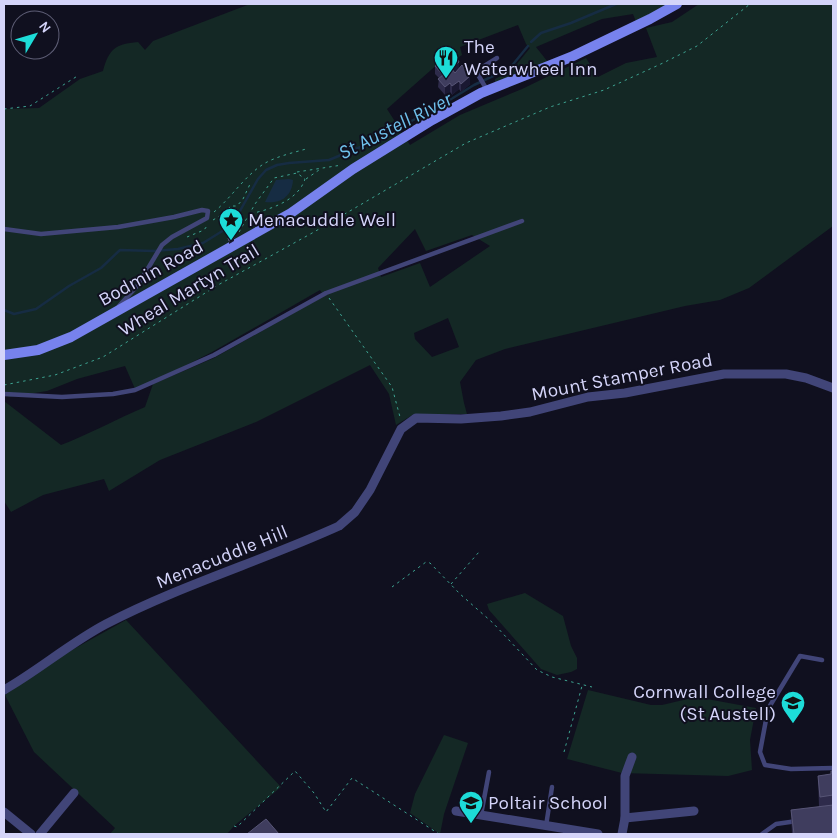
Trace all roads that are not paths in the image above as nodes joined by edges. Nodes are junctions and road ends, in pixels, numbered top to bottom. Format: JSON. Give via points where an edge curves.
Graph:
{"nodes":[{"id":1,"x":677,"y":4,"type":"edge"},
{"id":2,"x":497,"y":58,"type":"dead end"},
{"id":3,"x":486,"y":88,"type":"junction"},
{"id":4,"x":522,"y":221,"type":"dead end"},
{"id":5,"x":4,"y":229,"type":"edge"},
{"id":6,"x":111,"y":315,"type":"junction"},
{"id":7,"x":4,"y":355,"type":"edge"},
{"id":8,"x":833,"y":388,"type":"edge"},
{"id":9,"x":4,"y":394,"type":"edge"},
{"id":10,"x":416,"y":418,"type":"joint"},
{"id":11,"x":822,"y":660,"type":"dead end"},
{"id":12,"x":4,"y":690,"type":"edge"},
{"id":13,"x":632,"y":757,"type":"dead end"},
{"id":14,"x":833,"y":768,"type":"edge"},
{"id":15,"x":489,"y":772,"type":"dead end"},
{"id":16,"x":552,"y":787,"type":"dead end"},
{"id":17,"x":74,"y":793,"type":"dead end"},
{"id":18,"x":456,"y":810,"type":"dead end"},
{"id":19,"x":694,"y":811,"type":"dead end"},
{"id":20,"x":4,"y":812,"type":"edge"},
{"id":21,"x":482,"y":815,"type":"junction"},
{"id":22,"x":625,"y":818,"type":"junction"},
{"id":23,"x":806,"y":820,"type":"edge"},
{"id":24,"x":546,"y":826,"type":"junction"},
{"id":25,"x":31,"y":834,"type":"edge"},
{"id":26,"x":40,"y":834,"type":"edge"},
{"id":27,"x":598,"y":834,"type":"edge"},
{"id":28,"x":622,"y":834,"type":"edge"},
{"id":29,"x":762,"y":834,"type":"edge"}],
"edges":[{"from":1,"to":3,"type":"main road","name":"Bodmin Road","via":[[571,58]]},
{"from":2,"to":3,"type":"lane","via":[[478,70]]},
{"from":3,"to":6,"type":"main road","name":"Bodmin Road","via":[[353,169],[291,213]]},
{"from":4,"to":9,"type":"lane","via":[[326,293],[214,355],[135,390],[62,397]]},
{"from":5,"to":6,"type":"lane","via":[[41,234],[118,227],[208,211],[207,218],[162,245],[138,285]]},
{"from":6,"to":7,"type":"main road","name":"Bodmin Road","via":[[71,337],[38,350]]},
{"from":8,"to":10,"type":"street","name":"Mount Stamper Road","via":[[786,374],[724,374],[588,397],[530,412],[461,419]]},
{"from":10,"to":12,"type":"street","name":"Menacuddle Hill","via":[[401,429],[370,490],[355,512],[339,526],[192,585],[106,624]]},
{"from":11,"to":14,"type":"lane","via":[[800,656],[768,709],[760,752],[765,765],[791,769]]},
{"from":13,"to":22,"type":"street","via":[[625,776]]},
{"from":15,"to":21,"type":"lane"},
{"from":16,"to":24,"type":"lane"},
{"from":17,"to":26,"type":"street"},
{"from":18,"to":21,"type":"street"},
{"from":19,"to":22,"type":"street"},
{"from":20,"to":25,"type":"street"},
{"from":21,"to":24,"type":"street"},
{"from":22,"to":28,"type":"street"},
{"from":23,"to":29,"type":"lane","via":[[776,824]]},
{"from":24,"to":27,"type":"street"}]}
